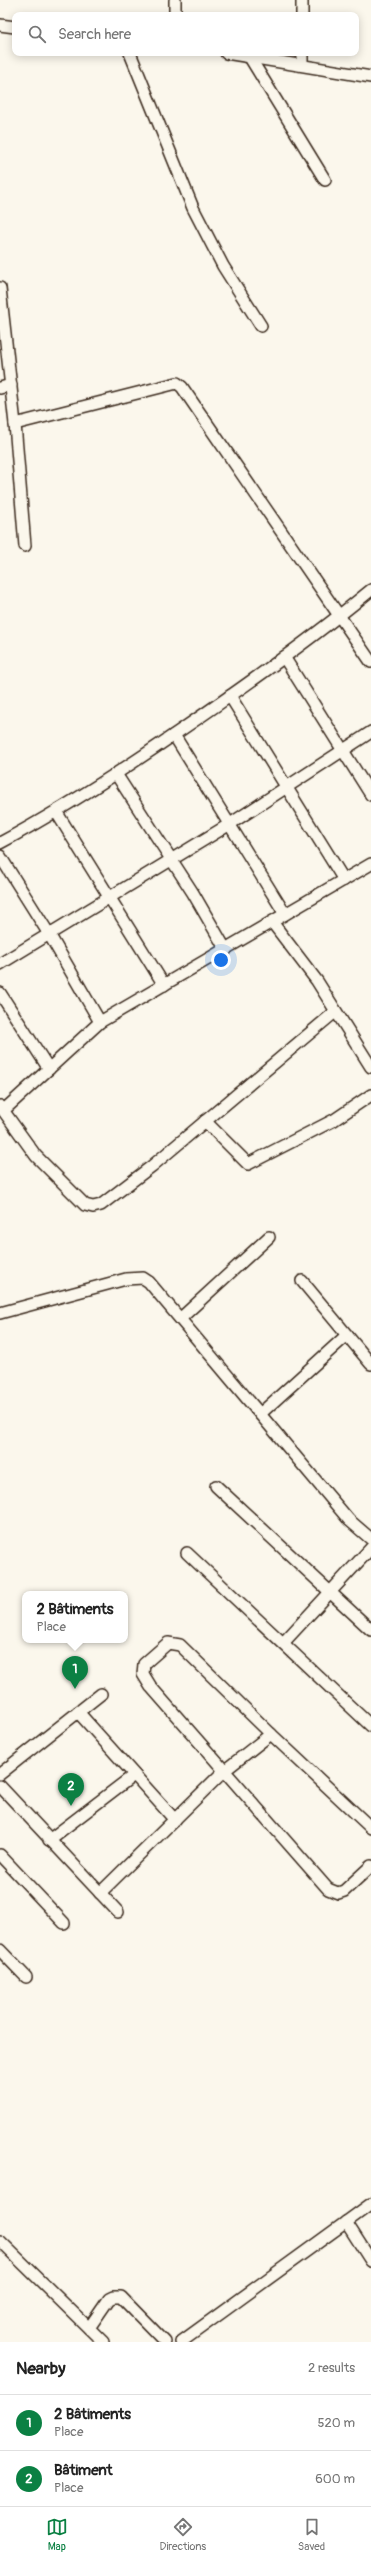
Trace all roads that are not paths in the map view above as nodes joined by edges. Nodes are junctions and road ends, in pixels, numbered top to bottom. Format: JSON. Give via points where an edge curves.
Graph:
{"nodes":[{"id":1,"x":175,"y":0,"type":"edge"},
{"id":2,"x":302,"y":0,"type":"edge"},
{"id":3,"x":175,"y":12,"type":"edge"},
{"id":4,"x":302,"y":12,"type":"edge"},
{"id":5,"x":0,"y":25,"type":"edge"},
{"id":6,"x":12,"y":27,"type":"edge"},
{"id":7,"x":131,"y":56,"type":"edge"},
{"id":8,"x":250,"y":56,"type":"joint"},
{"id":9,"x":302,"y":56,"type":"edge"},
{"id":10,"x":302,"y":65,"type":"junction"},
{"id":11,"x":371,"y":77,"type":"edge"},
{"id":12,"x":325,"y":180,"type":"dead end"},
{"id":13,"x":0,"y":288,"type":"edge"},
{"id":14,"x":2,"y":316,"type":"edge"},
{"id":15,"x":261,"y":326,"type":"dead end"},
{"id":16,"x":3,"y":348,"type":"edge"},
{"id":17,"x":11,"y":385,"type":"junction"},
{"id":18,"x":0,"y":388,"type":"edge"},
{"id":19,"x":16,"y":424,"type":"junction"},
{"id":20,"x":25,"y":546,"type":"dead end"},
{"id":21,"x":371,"y":590,"type":"edge"},
{"id":22,"x":339,"y":616,"type":"junction"},
{"id":23,"x":284,"y":657,"type":"junction"},
{"id":24,"x":371,"y":662,"type":"edge"},
{"id":25,"x":230,"y":696,"type":"junction"},
{"id":26,"x":371,"y":732,"type":"edge"},
{"id":27,"x":174,"y":735,"type":"junction"},
{"id":28,"x":344,"y":750,"type":"junction"},
{"id":29,"x":116,"y":774,"type":"junction"},
{"id":30,"x":287,"y":787,"type":"junction"},
{"id":31,"x":371,"y":795,"type":"edge"},
{"id":32,"x":56,"y":813,"type":"junction"},
{"id":33,"x":230,"y":824,"type":"junction"},
{"id":34,"x":0,"y":843,"type":"edge"},
{"id":35,"x":0,"y":856,"type":"edge"},
{"id":36,"x":170,"y":861,"type":"junction"},
{"id":37,"x":371,"y":864,"type":"edge"},
{"id":38,"x":344,"y":880,"type":"junction"},
{"id":39,"x":109,"y":898,"type":"junction"},
{"id":40,"x":285,"y":914,"type":"junction"},
{"id":41,"x":272,"y":922,"type":"junction"},
{"id":42,"x":49,"y":934,"type":"junction"},
{"id":43,"x":226,"y":950,"type":"junction"},
{"id":44,"x":0,"y":964,"type":"edge"},
{"id":45,"x":164,"y":985,"type":"junction"},
{"id":46,"x":0,"y":992,"type":"edge"},
{"id":47,"x":335,"y":1012,"type":"junction"},
{"id":48,"x":100,"y":1022,"type":"junction"},
{"id":49,"x":371,"y":1068,"type":"edge"},
{"id":50,"x":49,"y":1069,"type":"junction"},
{"id":51,"x":371,"y":1095,"type":"edge"},
{"id":52,"x":2,"y":1108,"type":"edge"},
{"id":53,"x":206,"y":1120,"type":"junction"},
{"id":54,"x":269,"y":1237,"type":"dead end"},
{"id":55,"x":302,"y":1281,"type":"dead end"},
{"id":56,"x":0,"y":1313,"type":"edge"},
{"id":57,"x":181,"y":1318,"type":"junction"},
{"id":58,"x":347,"y":1335,"type":"junction"},
{"id":59,"x":371,"y":1364,"type":"edge"},
{"id":60,"x":260,"y":1414,"type":"junction"},
{"id":61,"x":216,"y":1486,"type":"dead end"},
{"id":62,"x":369,"y":1535,"type":"edge"},
{"id":63,"x":371,"y":1548,"type":"edge"},
{"id":64,"x":187,"y":1553,"type":"dead end"},
{"id":65,"x":330,"y":1592,"type":"junction"},
{"id":66,"x":371,"y":1630,"type":"edge"},
{"id":67,"x":284,"y":1642,"type":"junction"},
{"id":68,"x":101,"y":1694,"type":"dead end"},
{"id":69,"x":78,"y":1712,"type":"junction"},
{"id":70,"x":371,"y":1726,"type":"edge"},
{"id":71,"x":271,"y":1734,"type":"junction"},
{"id":72,"x":224,"y":1771,"type":"junction"},
{"id":73,"x":0,"y":1774,"type":"edge"},
{"id":74,"x":134,"y":1775,"type":"junction"},
{"id":75,"x":0,"y":1786,"type":"edge"},
{"id":76,"x":175,"y":1820,"type":"junction"},
{"id":77,"x":371,"y":1828,"type":"edge"},
{"id":78,"x":49,"y":1840,"type":"junction"},
{"id":79,"x":0,"y":1854,"type":"edge"},
{"id":80,"x":371,"y":1866,"type":"edge"},
{"id":81,"x":100,"y":1893,"type":"junction"},
{"id":82,"x":118,"y":1912,"type":"dead end"},
{"id":83,"x":64,"y":1923,"type":"dead end"},
{"id":84,"x":0,"y":1950,"type":"edge"},
{"id":85,"x":26,"y":1977,"type":"dead end"},
{"id":86,"x":371,"y":2204,"type":"edge"},
{"id":87,"x":346,"y":2222,"type":"junction"},
{"id":88,"x":0,"y":2241,"type":"edge"},
{"id":89,"x":371,"y":2261,"type":"edge"},
{"id":90,"x":89,"y":2328,"type":"junction"},
{"id":91,"x":103,"y":2342,"type":"edge"},
{"id":92,"x":166,"y":2342,"type":"edge"},
{"id":93,"x":180,"y":2342,"type":"edge"}],
"edges":[{"from":1,"to":3,"type":"street"},
{"from":2,"to":4,"type":"street"},
{"from":5,"to":6,"type":"street"},
{"from":7,"to":15,"type":"street","via":[[193,208],[223,266]]},
{"from":8,"to":10,"type":"street"},
{"from":8,"to":12,"type":"street"},
{"from":9,"to":10,"type":"street"},
{"from":10,"to":11,"type":"street"},
{"from":13,"to":14,"type":"street"},
{"from":14,"to":16,"type":"street"},
{"from":16,"to":17,"type":"street"},
{"from":17,"to":18,"type":"street"},
{"from":17,"to":19,"type":"street"},
{"from":19,"to":20,"type":"street"},
{"from":19,"to":22,"type":"street","via":[[177,383]]},
{"from":21,"to":22,"type":"street"},
{"from":22,"to":23,"type":"street"},
{"from":22,"to":24,"type":"street"},
{"from":23,"to":25,"type":"street"},
{"from":23,"to":28,"type":"street"},
{"from":25,"to":27,"type":"street"},
{"from":25,"to":30,"type":"street"},
{"from":26,"to":28,"type":"street"},
{"from":27,"to":29,"type":"street"},
{"from":27,"to":33,"type":"street"},
{"from":28,"to":30,"type":"street"},
{"from":28,"to":31,"type":"street"},
{"from":29,"to":32,"type":"street"},
{"from":29,"to":36,"type":"street"},
{"from":30,"to":33,"type":"street"},
{"from":30,"to":38,"type":"street"},
{"from":32,"to":34,"type":"street"},
{"from":32,"to":39,"type":"street"},
{"from":33,"to":36,"type":"street"},
{"from":33,"to":40,"type":"street"},
{"from":35,"to":42,"type":"street"},
{"from":36,"to":39,"type":"street"},
{"from":36,"to":43,"type":"street","via":[[193,893]]},
{"from":37,"to":38,"type":"street"},
{"from":38,"to":40,"type":"street"},
{"from":39,"to":42,"type":"street"},
{"from":39,"to":45,"type":"street"},
{"from":40,"to":41,"type":"street"},
{"from":41,"to":43,"type":"street"},
{"from":41,"to":47,"type":"street","via":[[317,981]]},
{"from":42,"to":44,"type":"street"},
{"from":42,"to":48,"type":"street"},
{"from":43,"to":45,"type":"street"},
{"from":45,"to":48,"type":"street"},
{"from":46,"to":50,"type":"street"},
{"from":47,"to":49,"type":"street"},
{"from":47,"to":53,"type":"street"},
{"from":48,"to":50,"type":"street"},
{"from":50,"to":52,"type":"street"},
{"from":51,"to":53,"type":"street","via":[[334,1120],[248,1164]]},
{"from":52,"to":53,"type":"street","via":[[36,1156],[85,1205],[93,1207],[102,1205],[112,1198]]},
{"from":54,"to":57,"type":"street"},
{"from":55,"to":58,"type":"street"},
{"from":56,"to":57,"type":"street","via":[[135,1278],[149,1282]]},
{"from":57,"to":60,"type":"street"},
{"from":58,"to":59,"type":"street"},
{"from":58,"to":60,"type":"street"},
{"from":60,"to":62,"type":"street","via":[[349,1520]]},
{"from":61,"to":65,"type":"street"},
{"from":63,"to":65,"type":"street"},
{"from":64,"to":67,"type":"street"},
{"from":65,"to":66,"type":"street"},
{"from":65,"to":67,"type":"street"},
{"from":67,"to":70,"type":"street"},
{"from":68,"to":69,"type":"street"},
{"from":69,"to":73,"type":"street"},
{"from":69,"to":74,"type":"street"},
{"from":71,"to":72,"type":"street"},
{"from":71,"to":72,"type":"street","via":[[184,1648],[176,1643],[168,1643],[144,1664],[144,1674],[151,1686]]},
{"from":71,"to":77,"type":"street"},
{"from":72,"to":76,"type":"street"},
{"from":72,"to":80,"type":"street","via":[[333,1892],[344,1891]]},
{"from":74,"to":76,"type":"street"},
{"from":74,"to":78,"type":"street"},
{"from":75,"to":78,"type":"street"},
{"from":76,"to":81,"type":"street"},
{"from":78,"to":81,"type":"street"},
{"from":79,"to":83,"type":"street"},
{"from":81,"to":82,"type":"street"},
{"from":84,"to":85,"type":"street"},
{"from":86,"to":87,"type":"street"},
{"from":87,"to":89,"type":"street"},
{"from":87,"to":93,"type":"street"},
{"from":88,"to":90,"type":"street"},
{"from":90,"to":91,"type":"street"},
{"from":90,"to":92,"type":"street","via":[[109,2299],[116,2296],[121,2297]]}]}
